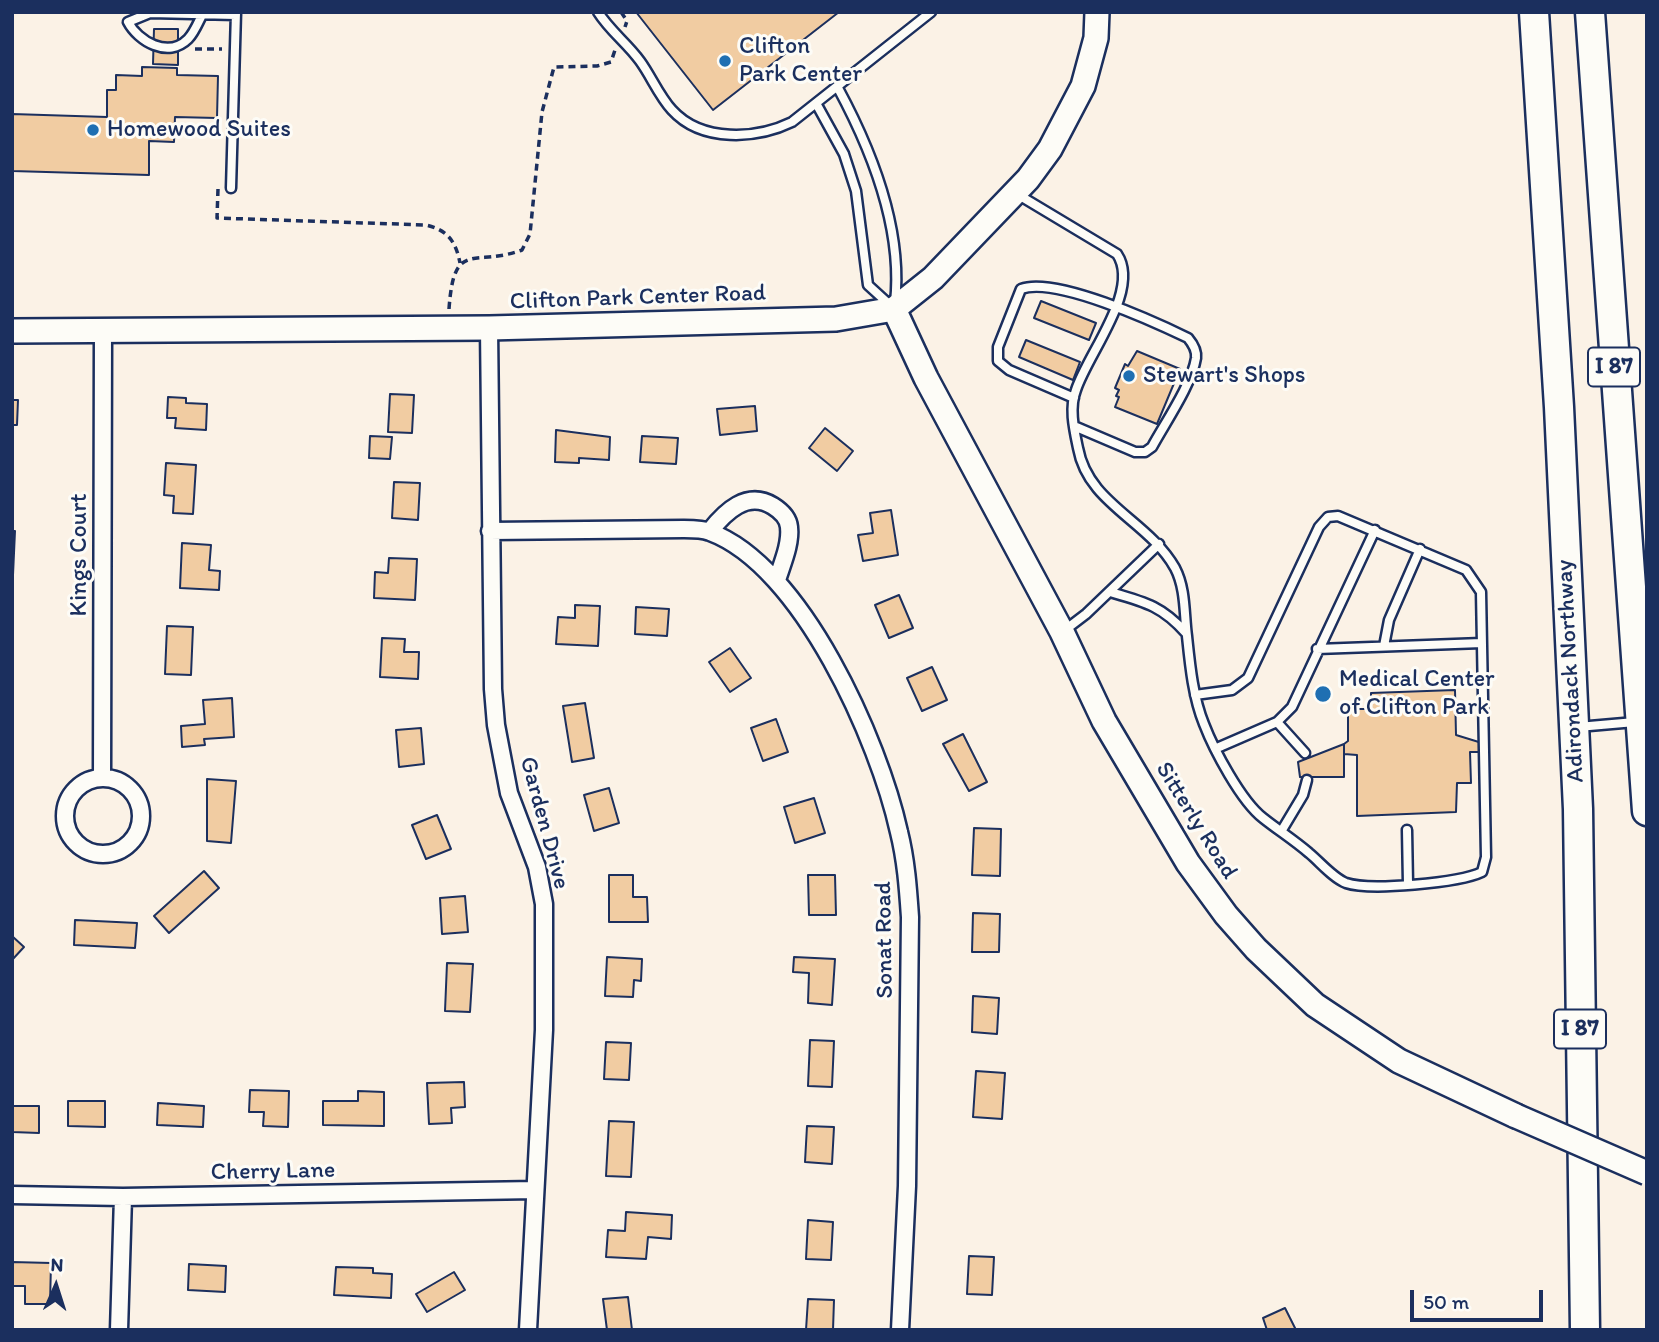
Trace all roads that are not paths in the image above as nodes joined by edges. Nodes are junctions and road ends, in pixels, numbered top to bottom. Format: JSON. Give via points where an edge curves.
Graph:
{"nodes":[{"id":1,"x":598,"y":12,"type":"edge"},
{"id":2,"x":931,"y":12,"type":"edge"},
{"id":3,"x":1097,"y":12,"type":"edge"},
{"id":4,"x":1534,"y":12,"type":"edge"},
{"id":5,"x":1590,"y":12,"type":"edge"},
{"id":6,"x":236,"y":14,"type":"edge"},
{"id":7,"x":202,"y":15,"type":"junction"},
{"id":8,"x":838,"y":88,"type":"junction"},
{"id":9,"x":817,"y":105,"type":"junction"},
{"id":10,"x":231,"y":188,"type":"dead end"},
{"id":11,"x":1015,"y":192,"type":"junction"},
{"id":12,"x":1116,"y":305,"type":"junction"},
{"id":13,"x":894,"y":309,"type":"junction"},
{"id":14,"x":489,"y":328,"type":"junction"},
{"id":15,"x":12,"y":331,"type":"edge"},
{"id":16,"x":103,"y":331,"type":"junction"},
{"id":17,"x":1074,"y":398,"type":"junction"},
{"id":18,"x":1074,"y":426,"type":"junction"},
{"id":19,"x":1375,"y":530,"type":"junction"},
{"id":20,"x":490,"y":531,"type":"junction"},
{"id":21,"x":710,"y":531,"type":"junction"},
{"id":22,"x":1159,"y":544,"type":"junction"},
{"id":23,"x":1420,"y":549,"type":"junction"},
{"id":24,"x":777,"y":580,"type":"junction"},
{"id":25,"x":1110,"y":592,"type":"junction"},
{"id":26,"x":1062,"y":632,"type":"junction"},
{"id":27,"x":1186,"y":634,"type":"junction"},
{"id":28,"x":1482,"y":643,"type":"junction"},
{"id":29,"x":1384,"y":646,"type":"junction"},
{"id":30,"x":1317,"y":649,"type":"junction"},
{"id":31,"x":1195,"y":695,"type":"junction"},
{"id":32,"x":1278,"y":722,"type":"junction"},
{"id":33,"x":1638,"y":722,"type":"junction"},
{"id":34,"x":1574,"y":727,"type":"junction"},
{"id":35,"x":1217,"y":748,"type":"junction"},
{"id":36,"x":1305,"y":753,"type":"dead end"},
{"id":37,"x":102,"y":778,"type":"junction"},
{"id":38,"x":1307,"y":780,"type":"dead end"},
{"id":39,"x":1647,"y":811,"type":"edge"},
{"id":40,"x":1282,"y":830,"type":"junction"},
{"id":41,"x":1407,"y":831,"type":"dead end"},
{"id":42,"x":1408,"y":884,"type":"junction"},
{"id":43,"x":1647,"y":1172,"type":"edge"},
{"id":44,"x":535,"y":1190,"type":"junction"},
{"id":45,"x":12,"y":1195,"type":"edge"},
{"id":46,"x":123,"y":1197,"type":"junction"},
{"id":47,"x":118,"y":1330,"type":"edge"},
{"id":48,"x":528,"y":1330,"type":"edge"},
{"id":49,"x":900,"y":1330,"type":"edge"},
{"id":50,"x":1585,"y":1330,"type":"edge"}],
"edges":[{"from":1,"to":9,"type":"lane","via":[[638,57],[673,111],[710,131],[759,134],[777,129]]},
{"from":2,"to":8,"type":"lane"},
{"from":3,"to":11,"type":"street","name":"Clifton Park Center Road","via":[[1096,38],[1083,86],[1050,149]]},
{"from":4,"to":34,"type":"highway","name":"Adirondack Northway","number":"I 87"},
{"from":5,"to":33,"type":"highway","number":"I 87"},
{"from":6,"to":7,"type":"lane"},
{"from":6,"to":10,"type":"lane"},
{"from":7,"to":7,"type":"lane","via":[[188,39],[178,46],[152,46],[135,35],[128,22],[150,13]]},
{"from":8,"to":9,"type":"lane"},
{"from":8,"to":13,"type":"lane","via":[[865,143],[888,224],[898,274]]},
{"from":9,"to":13,"type":"lane","via":[[844,154],[856,191],[868,285]]},
{"from":11,"to":12,"type":"lane","via":[[1117,254],[1125,266]]},
{"from":11,"to":13,"type":"street","name":"Clifton Park Center Road","via":[[933,278]]},
{"from":12,"to":17,"type":"lane"},
{"from":12,"to":17,"type":"lane","via":[[1030,286],[1021,289],[1016,299],[998,346],[998,361]]},
{"from":12,"to":18,"type":"lane","via":[[1188,338],[1196,357],[1152,447],[1145,452]]},
{"from":13,"to":14,"type":"street","name":"Clifton Park Center Road","via":[[836,319]]},
{"from":13,"to":26,"type":"street","name":"Sitterly Road"},
{"from":14,"to":16,"type":"street","name":"Clifton Park Center Road"},
{"from":14,"to":20,"type":"street","name":"Garden Drive"},
{"from":15,"to":16,"type":"street","name":"Clifton Park Center Road"},
{"from":16,"to":37,"type":"street","name":"Kings Court"},
{"from":17,"to":18,"type":"lane"},
{"from":18,"to":22,"type":"lane","via":[[1085,474],[1096,491]]},
{"from":19,"to":23,"type":"lane"},
{"from":19,"to":30,"type":"lane"},
{"from":19,"to":31,"type":"lane","via":[[1338,516],[1328,517],[1319,527],[1248,678],[1233,690]]},
{"from":20,"to":21,"type":"street","name":"Sonat Road"},
{"from":20,"to":44,"type":"street","name":"Garden Drive","via":[[496,726],[509,793],[537,867],[544,904],[544,1030]]},
{"from":21,"to":24,"type":"street","name":"Sonat Road","via":[[746,552]]},
{"from":21,"to":24,"type":"street","via":[[724,513],[741,503],[755,500],[779,510],[789,525],[789,538]]},
{"from":22,"to":25,"type":"lane"},
{"from":22,"to":27,"type":"lane","via":[[1176,571]]},
{"from":23,"to":28,"type":"lane","via":[[1466,570],[1475,580],[1480,592]]},
{"from":23,"to":29,"type":"lane","via":[[1389,620]]},
{"from":24,"to":49,"type":"street","name":"Sonat Road","via":[[800,610],[854,704],[884,782],[907,876],[907,1186]]},
{"from":25,"to":26,"type":"lane"},
{"from":25,"to":27,"type":"lane","via":[[1167,613]]},
{"from":26,"to":43,"type":"street","name":"Sitterly Road","bridge":true,"via":[[1104,721],[1188,863],[1256,949],[1315,1005],[1379,1049],[1451,1087]]},
{"from":27,"to":31,"type":"lane"},
{"from":28,"to":29,"type":"lane"},
{"from":28,"to":42,"type":"lane","via":[[1486,857],[1482,872],[1467,879]]},
{"from":29,"to":30,"type":"lane"},
{"from":30,"to":32,"type":"lane","via":[[1292,707]]},
{"from":31,"to":35,"type":"lane"},
{"from":32,"to":35,"type":"lane"},
{"from":32,"to":36,"type":"lane"},
{"from":33,"to":34,"type":"lane"},
{"from":33,"to":39,"type":"highway","number":"I 87"},
{"from":34,"to":50,"type":"highway","name":"Adirondack Northway","number":"I 87"},
{"from":35,"to":40,"type":"lane","via":[[1244,798]]},
{"from":37,"to":37,"type":"street","via":[[73,792],[65,824],[75,843],[105,855],[133,841],[141,810],[132,791]]},
{"from":38,"to":40,"type":"lane"},
{"from":40,"to":42,"type":"lane","via":[[1343,882]]},
{"from":41,"to":42,"type":"lane"},
{"from":44,"to":46,"type":"street","name":"Cherry Lane"},
{"from":44,"to":48,"type":"street","name":"Garden Drive"},
{"from":45,"to":46,"type":"street","name":"Cherry Lane"},
{"from":46,"to":47,"type":"street"}]}
